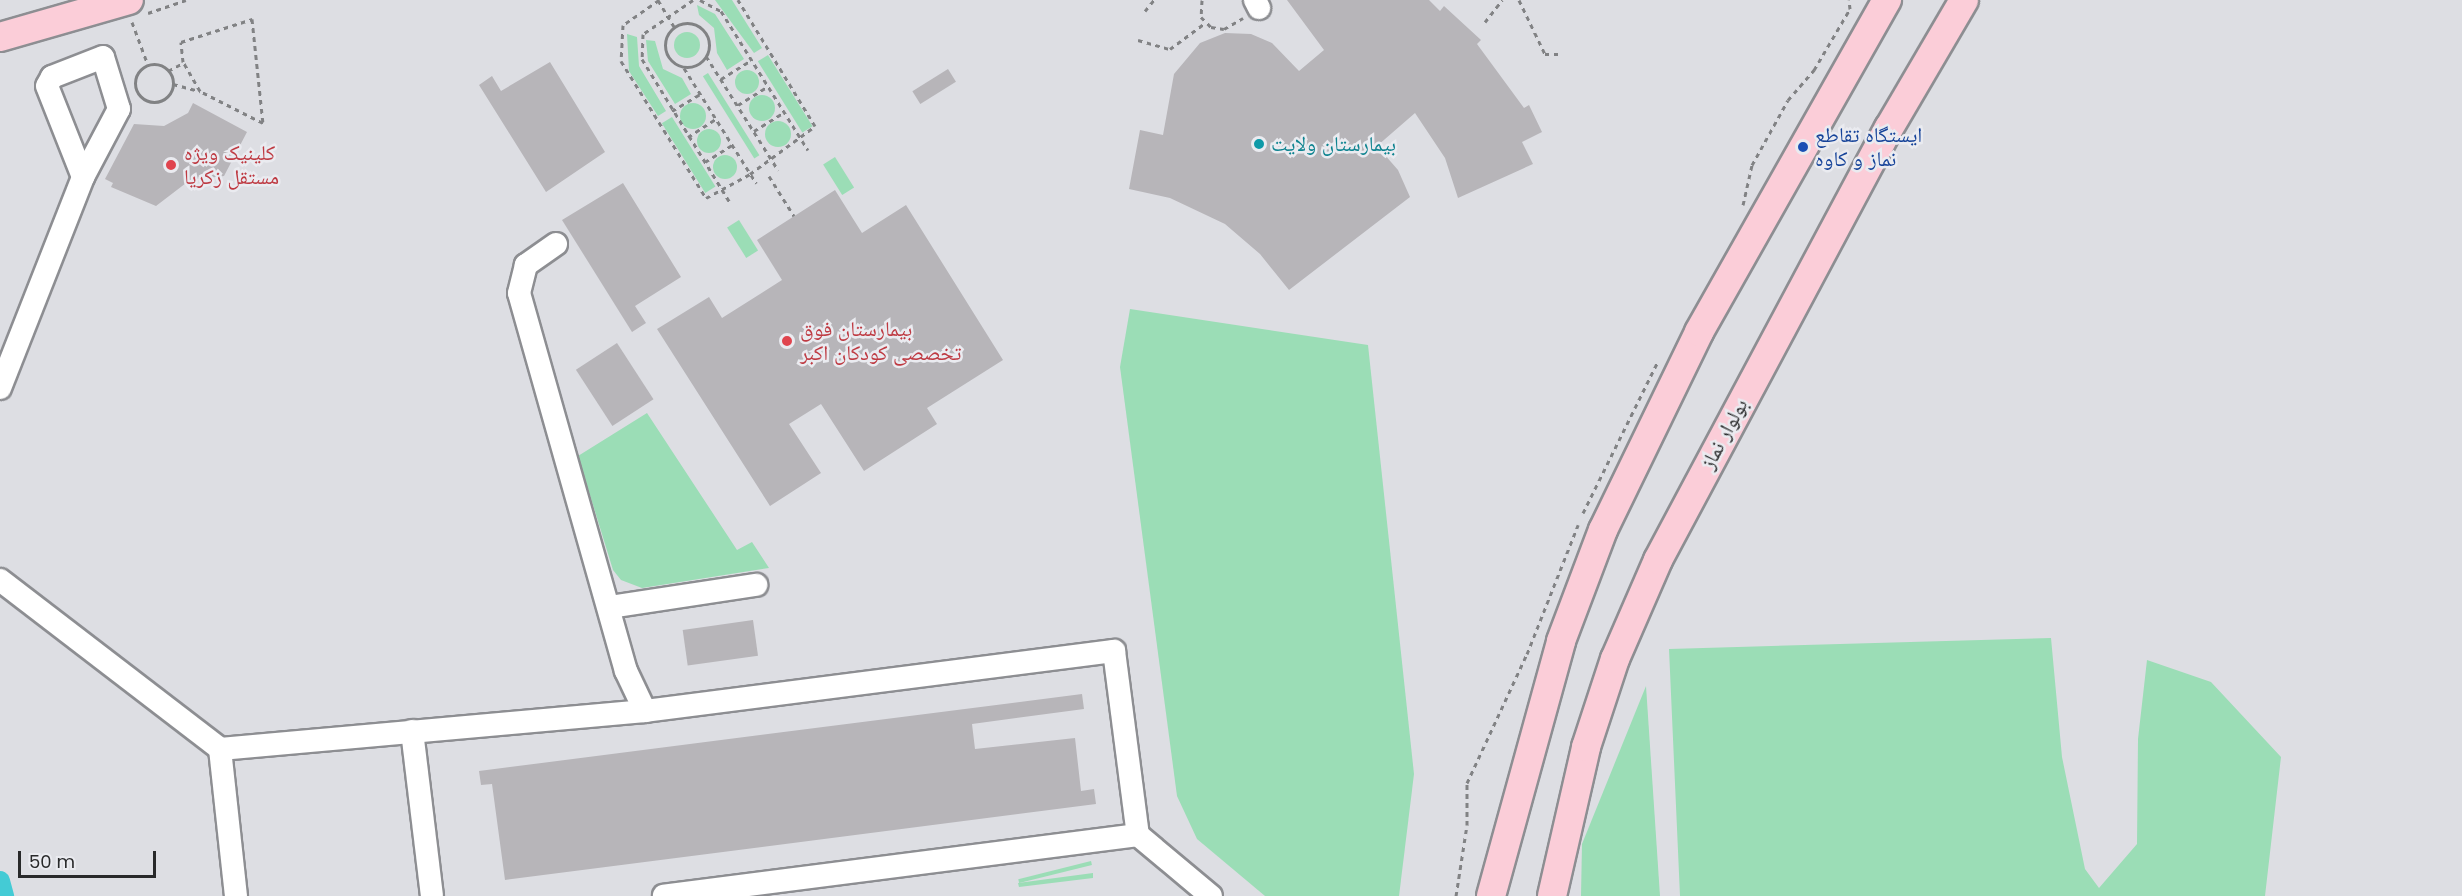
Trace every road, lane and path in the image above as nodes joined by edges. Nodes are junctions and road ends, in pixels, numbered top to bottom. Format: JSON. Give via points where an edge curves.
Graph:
{"nodes":[{"id":1,"x":658,"y":0,"type":"edge"},
{"id":2,"x":693,"y":0,"type":"edge"},
{"id":3,"x":700,"y":0,"type":"edge"},
{"id":4,"x":738,"y":0,"type":"edge"},
{"id":5,"x":1154,"y":0,"type":"edge"},
{"id":6,"x":1202,"y":0,"type":"edge"},
{"id":7,"x":1502,"y":0,"type":"edge"},
{"id":8,"x":1520,"y":0,"type":"edge"},
{"id":9,"x":1867,"y":0,"type":"edge"},
{"id":10,"x":1887,"y":0,"type":"edge"},
{"id":11,"x":1964,"y":0,"type":"edge"},
{"id":12,"x":1257,"y":4,"type":"edge"},
{"id":13,"x":1145,"y":11,"type":"dead end"},
{"id":14,"x":130,"y":13,"type":"edge"},
{"id":15,"x":668,"y":16,"type":"junction"},
{"id":16,"x":1485,"y":22,"type":"dead end"},
{"id":17,"x":1205,"y":23,"type":"junction"},
{"id":18,"x":674,"y":27,"type":"junction"},
{"id":19,"x":1869,"y":29,"type":"junction"},
{"id":20,"x":0,"y":37,"type":"edge"},
{"id":21,"x":1138,"y":40,"type":"dead end"},
{"id":22,"x":1562,"y":54,"type":"dead end"},
{"id":23,"x":706,"y":56,"type":"junction"},
{"id":24,"x":751,"y":60,"type":"junction"},
{"id":25,"x":183,"y":63,"type":"junction"},
{"id":26,"x":148,"y":65,"type":"junction"},
{"id":27,"x":684,"y":68,"type":"junction"},
{"id":28,"x":168,"y":71,"type":"junction"},
{"id":29,"x":721,"y":79,"type":"junction"},
{"id":30,"x":173,"y":84,"type":"junction"},
{"id":31,"x":768,"y":86,"type":"junction"},
{"id":32,"x":200,"y":91,"type":"junction"},
{"id":33,"x":700,"y":93,"type":"junction"},
{"id":34,"x":738,"y":105,"type":"junction"},
{"id":35,"x":672,"y":111,"type":"junction"},
{"id":36,"x":784,"y":112,"type":"junction"},
{"id":37,"x":716,"y":119,"type":"junction"},
{"id":38,"x":754,"y":131,"type":"junction"},
{"id":39,"x":688,"y":136,"type":"junction"},
{"id":40,"x":801,"y":139,"type":"junction"},
{"id":41,"x":732,"y":145,"type":"junction"},
{"id":42,"x":808,"y":150,"type":"dead end"},
{"id":43,"x":772,"y":159,"type":"junction"},
{"id":44,"x":705,"y":162,"type":"junction"},
{"id":45,"x":778,"y":170,"type":"dead end"},
{"id":46,"x":750,"y":174,"type":"junction"},
{"id":47,"x":769,"y":176,"type":"dead end"},
{"id":48,"x":83,"y":177,"type":"junction"},
{"id":49,"x":756,"y":183,"type":"dead end"},
{"id":50,"x":722,"y":191,"type":"junction"},
{"id":51,"x":729,"y":201,"type":"dead end"},
{"id":52,"x":794,"y":216,"type":"dead end"},
{"id":53,"x":556,"y":244,"type":"dead end"},
{"id":54,"x":0,"y":388,"type":"edge"},
{"id":55,"x":0,"y":580,"type":"edge"},
{"id":56,"x":756,"y":585,"type":"dead end"},
{"id":57,"x":610,"y":607,"type":"junction"},
{"id":58,"x":645,"y":711,"type":"junction"},
{"id":59,"x":412,"y":731,"type":"junction"},
{"id":60,"x":219,"y":749,"type":"junction"},
{"id":61,"x":1138,"y":835,"type":"junction"},
{"id":62,"x":822,"y":886,"type":"edge"},
{"id":63,"x":236,"y":896,"type":"edge"},
{"id":64,"x":432,"y":896,"type":"edge"},
{"id":65,"x":664,"y":896,"type":"edge"},
{"id":66,"x":1211,"y":896,"type":"edge"},
{"id":67,"x":1491,"y":896,"type":"edge"},
{"id":68,"x":1552,"y":896,"type":"edge"}],
"edges":[{"from":1,"to":15,"type":"path"},
{"from":1,"to":50,"type":"path","via":[[623,25],[619,48],[625,73],[700,195],[711,198]]},
{"from":2,"to":15,"type":"path"},
{"from":3,"to":24,"type":"path","via":[[721,11]]},
{"from":4,"to":40,"type":"path","via":[[813,119],[813,131]]},
{"from":5,"to":13,"type":"path"},
{"from":6,"to":17,"type":"path"},
{"from":7,"to":16,"type":"path"},
{"from":8,"to":22,"type":"path","via":[[1545,54]]},
{"from":9,"to":19,"type":"main road"},
{"from":10,"to":19,"type":"main road"},
{"from":11,"to":68,"type":"main road","name":"بولوار نماز","via":[[1883,138],[1658,560],[1615,659],[1586,747]]},
{"from":12,"to":17,"type":"path","via":[[1224,30]]},
{"from":14,"to":20,"type":"main road"},
{"from":14,"to":26,"type":"path"},
{"from":15,"to":18,"type":"path"},
{"from":15,"to":35,"type":"path","via":[[643,34],[641,46],[646,68]]},
{"from":17,"to":21,"type":"path","via":[[1170,49]]},
{"from":18,"to":23,"type":"path","via":[[685,23],[699,26],[708,38]]},
{"from":18,"to":27,"type":"path","via":[[664,49],[671,62]]},
{"from":19,"to":67,"type":"main road","via":[[1699,332],[1603,530],[1561,641]]},
{"from":23,"to":27,"type":"path","via":[[699,64]]},
{"from":23,"to":29,"type":"path"},
{"from":24,"to":29,"type":"path"},
{"from":24,"to":31,"type":"path"},
{"from":25,"to":28,"type":"path"},
{"from":25,"to":32,"type":"path"},
{"from":25,"to":32,"type":"path","via":[[181,42],[252,19],[262,123]]},
{"from":26,"to":28,"type":"path"},
{"from":26,"to":30,"type":"path","via":[[135,81],[140,95],[160,101]]},
{"from":27,"to":33,"type":"path"},
{"from":28,"to":30,"type":"path"},
{"from":29,"to":34,"type":"path"},
{"from":30,"to":32,"type":"path"},
{"from":31,"to":34,"type":"path"},
{"from":31,"to":36,"type":"path"},
{"from":33,"to":35,"type":"path"},
{"from":33,"to":37,"type":"path"},
{"from":34,"to":38,"type":"path"},
{"from":35,"to":39,"type":"path"},
{"from":36,"to":38,"type":"path"},
{"from":36,"to":40,"type":"path"},
{"from":37,"to":39,"type":"path"},
{"from":37,"to":41,"type":"path"},
{"from":38,"to":43,"type":"path"},
{"from":39,"to":44,"type":"path"},
{"from":40,"to":42,"type":"path"},
{"from":40,"to":43,"type":"path"},
{"from":41,"to":44,"type":"path"},
{"from":41,"to":46,"type":"path"},
{"from":43,"to":45,"type":"path"},
{"from":43,"to":46,"type":"path"},
{"from":44,"to":50,"type":"path"},
{"from":46,"to":49,"type":"path"},
{"from":46,"to":50,"type":"path"},
{"from":47,"to":52,"type":"path"},
{"from":48,"to":48,"type":"lane","via":[[119,109],[103,57],[52,77],[47,86]]},
{"from":48,"to":54,"type":"lane"},
{"from":50,"to":51,"type":"path"},
{"from":53,"to":57,"type":"lane","via":[[526,265],[519,293]]},
{"from":55,"to":60,"type":"lane"},
{"from":56,"to":57,"type":"lane"},
{"from":57,"to":58,"type":"lane","via":[[626,671]]},
{"from":58,"to":59,"type":"lane"},
{"from":58,"to":61,"type":"lane","via":[[1114,651]]},
{"from":59,"to":60,"type":"lane"},
{"from":59,"to":64,"type":"lane"},
{"from":60,"to":63,"type":"lane"},
{"from":61,"to":62,"type":"lane"},
{"from":61,"to":66,"type":"lane"},
{"from":62,"to":65,"type":"lane"}]}
